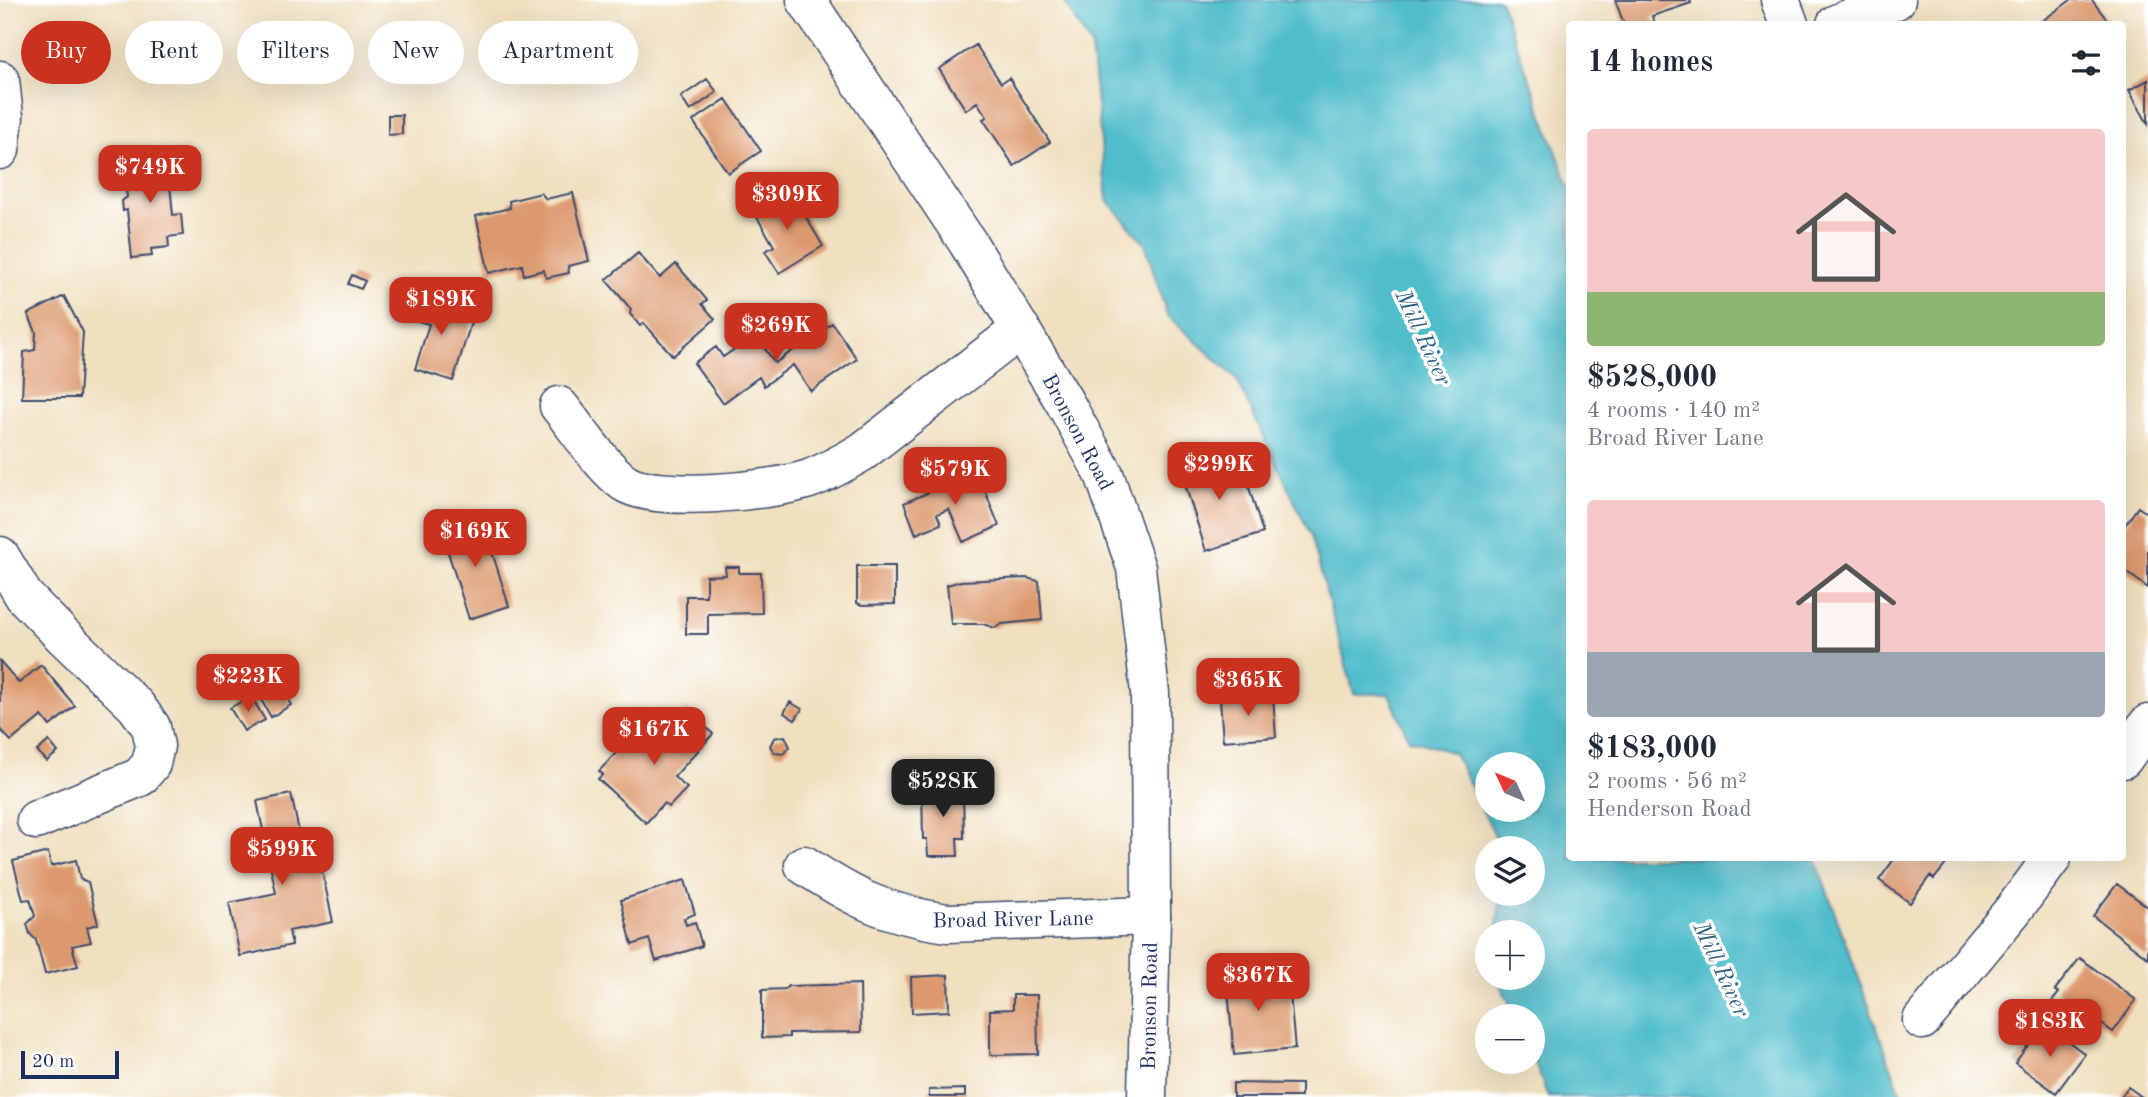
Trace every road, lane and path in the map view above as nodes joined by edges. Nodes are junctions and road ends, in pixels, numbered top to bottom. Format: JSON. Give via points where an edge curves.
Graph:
{"nodes":[{"id":1,"x":806,"y":0,"type":"edge"},
{"id":2,"x":1780,"y":0,"type":"edge"},
{"id":3,"x":1896,"y":0,"type":"edge"},
{"id":4,"x":1788,"y":21,"type":"edge"},
{"id":5,"x":1844,"y":21,"type":"edge"},
{"id":6,"x":0,"y":80,"type":"edge"},
{"id":7,"x":0,"y":150,"type":"edge"},
{"id":8,"x":1021,"y":329,"type":"junction"},
{"id":9,"x":559,"y":406,"type":"dead end"},
{"id":10,"x":0,"y":556,"type":"edge"},
{"id":11,"x":2148,"y":724,"type":"edge"},
{"id":12,"x":2126,"y":755,"type":"edge"},
{"id":13,"x":36,"y":820,"type":"dead end"},
{"id":14,"x":2050,"y":861,"type":"edge"},
{"id":15,"x":804,"y":865,"type":"dead end"},
{"id":16,"x":1151,"y":916,"type":"junction"},
{"id":17,"x":1922,"y":1020,"type":"dead end"},
{"id":18,"x":1147,"y":1097,"type":"edge"}],
"edges":[{"from":1,"to":8,"type":"street","name":"Bronson Road"},
{"from":2,"to":4,"type":"street"},
{"from":3,"to":5,"type":"street"},
{"from":6,"to":7,"type":"street","via":[[4,117]]},
{"from":8,"to":9,"type":"street","via":[[862,452],[809,479],[760,489],[673,495],[639,489],[617,476]]},
{"from":8,"to":16,"type":"street","name":"Bronson Road","via":[[1104,474],[1136,568],[1150,694]]},
{"from":10,"to":13,"type":"street","via":[[24,596],[136,706],[151,727],[155,746],[151,764],[140,777]]},
{"from":11,"to":12,"type":"street"},
{"from":14,"to":17,"type":"street"},
{"from":15,"to":16,"type":"street","name":"Broad River Lane","via":[[864,902],[948,923]]},
{"from":16,"to":18,"type":"street","name":"Bronson Road"}]}
